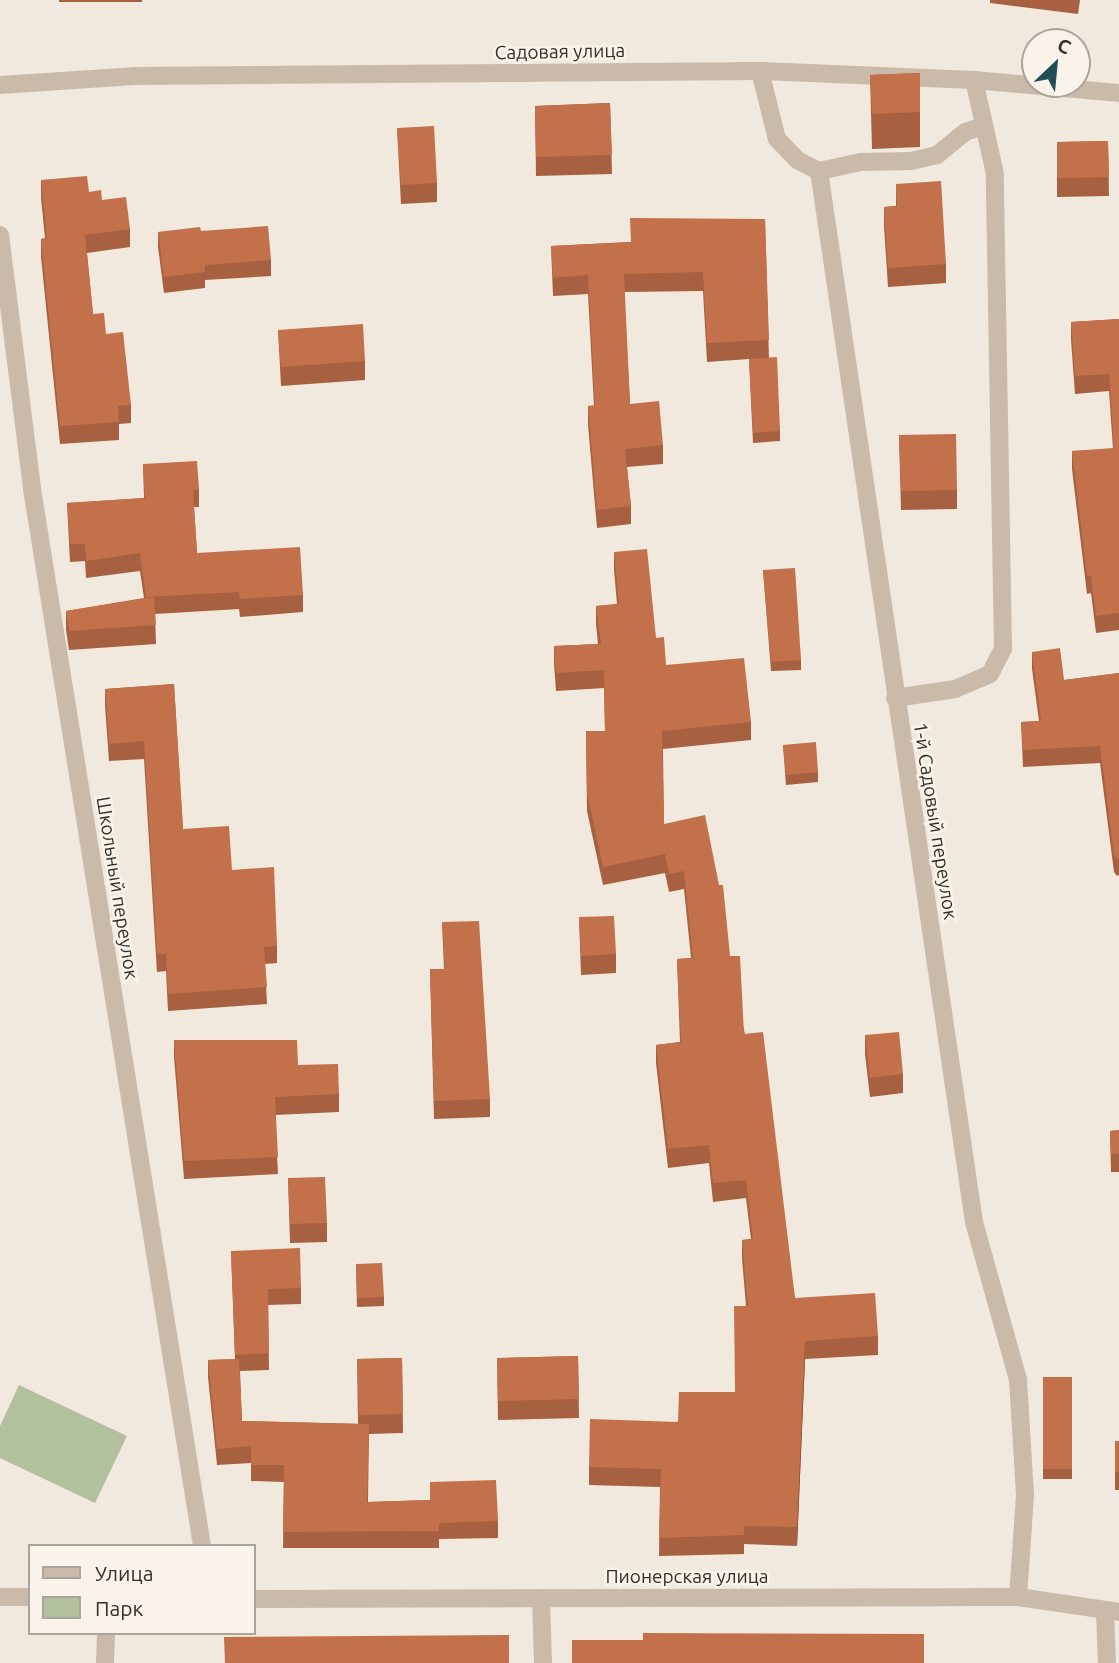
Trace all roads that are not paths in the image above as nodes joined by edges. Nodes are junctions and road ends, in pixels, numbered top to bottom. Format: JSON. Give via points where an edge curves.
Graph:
{"nodes":[{"id":1,"x":760,"y":71,"type":"junction"},
{"id":2,"x":974,"y":80,"type":"junction"},
{"id":3,"x":0,"y":85,"type":"edge"},
{"id":4,"x":1119,"y":93,"type":"edge"},
{"id":5,"x":984,"y":126,"type":"junction"},
{"id":6,"x":819,"y":171,"type":"junction"},
{"id":7,"x":0,"y":235,"type":"edge"},
{"id":8,"x":895,"y":698,"type":"junction"},
{"id":9,"x":202,"y":1544,"type":"edge"},
{"id":10,"x":0,"y":1597,"type":"edge"},
{"id":11,"x":28,"y":1597,"type":"edge"},
{"id":12,"x":1018,"y":1597,"type":"junction"},
{"id":13,"x":541,"y":1598,"type":"junction"},
{"id":14,"x":256,"y":1599,"type":"edge"},
{"id":15,"x":1112,"y":1612,"type":"edge"},
{"id":16,"x":106,"y":1635,"type":"edge"},
{"id":17,"x":105,"y":1663,"type":"edge"},
{"id":18,"x":542,"y":1663,"type":"edge"},
{"id":19,"x":1107,"y":1663,"type":"edge"}],
"edges":[{"from":1,"to":2,"type":"street","name":"Садовая улица"},
{"from":1,"to":3,"type":"street","name":"Садовая улица","via":[[134,76]]},
{"from":1,"to":6,"type":"street","via":[[777,139],[797,160]]},
{"from":2,"to":4,"type":"street","name":"Садовая улица"},
{"from":2,"to":5,"type":"street"},
{"from":5,"to":6,"type":"street","via":[[965,132],[937,155]]},
{"from":5,"to":8,"type":"street","via":[[995,174],[1003,649],[990,674],[955,689]]},
{"from":6,"to":8,"type":"street","name":"1-й Садовый переулок"},
{"from":7,"to":9,"type":"street","name":"Школьный переулок","via":[[34,502]]},
{"from":8,"to":12,"type":"street","name":"1-й Садовый переулок","via":[[974,1222],[1018,1380],[1025,1495]]},
{"from":10,"to":11,"type":"street"},
{"from":12,"to":13,"type":"street","name":"Пионерская улица"},
{"from":12,"to":15,"type":"street","name":"Пионерская улица"},
{"from":13,"to":14,"type":"street","name":"Пионерская улица"},
{"from":13,"to":18,"type":"street"},
{"from":15,"to":19,"type":"street"},
{"from":16,"to":17,"type":"street"}]}
